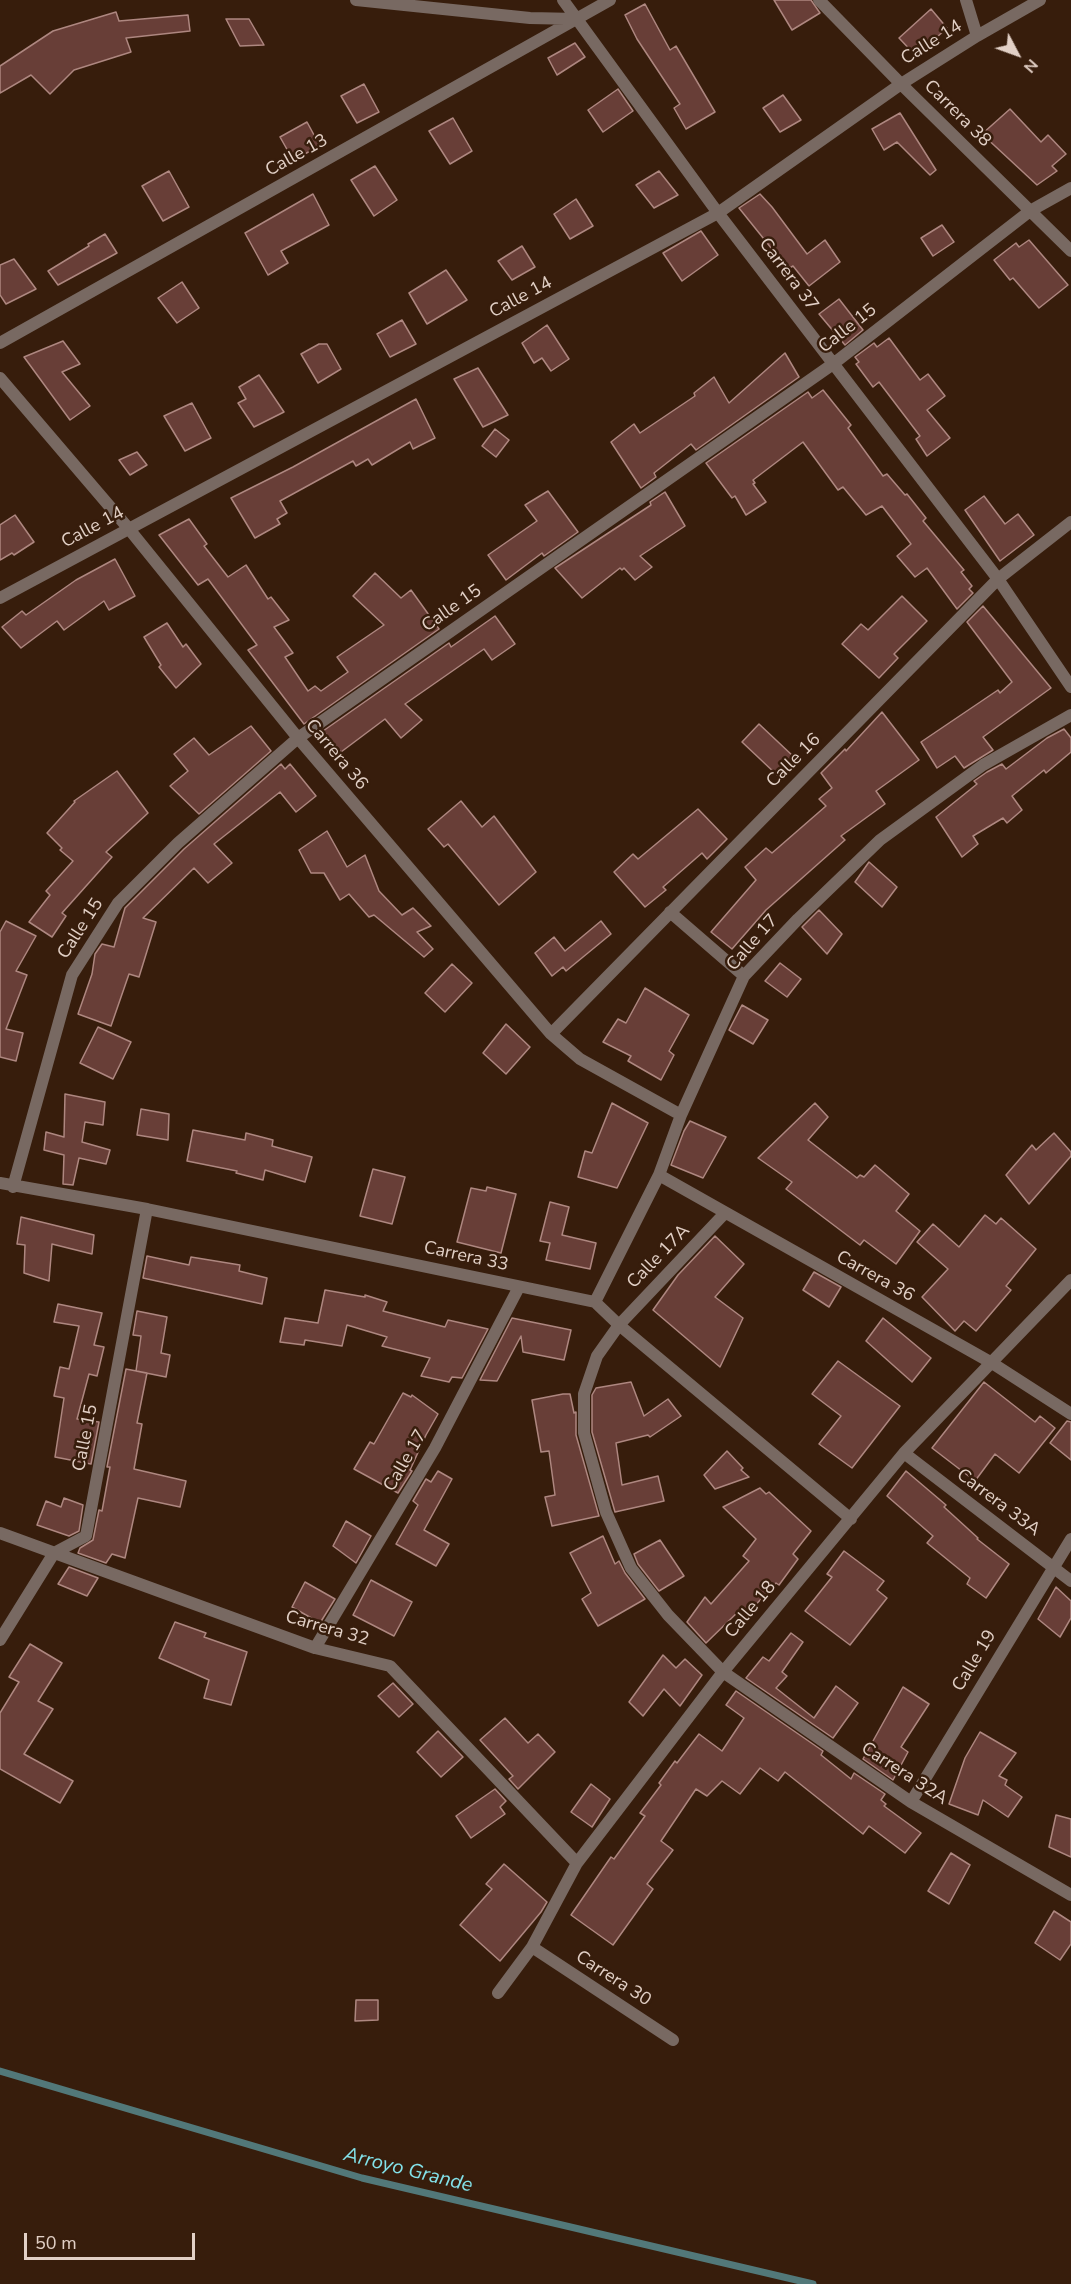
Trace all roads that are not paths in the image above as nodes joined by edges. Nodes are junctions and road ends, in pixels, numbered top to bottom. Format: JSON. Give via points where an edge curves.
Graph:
{"nodes":[{"id":1,"x":356,"y":0,"type":"edge"},
{"id":2,"x":563,"y":0,"type":"edge"},
{"id":3,"x":610,"y":0,"type":"edge"},
{"id":4,"x":819,"y":0,"type":"edge"},
{"id":5,"x":966,"y":0,"type":"edge"},
{"id":6,"x":1040,"y":0,"type":"edge"},
{"id":7,"x":578,"y":19,"type":"junction"},
{"id":8,"x":976,"y":36,"type":"junction"},
{"id":9,"x":901,"y":84,"type":"junction"},
{"id":10,"x":1071,"y":188,"type":"edge"},
{"id":11,"x":1030,"y":212,"type":"junction"},
{"id":12,"x":718,"y":213,"type":"junction"},
{"id":13,"x":1071,"y":251,"type":"edge"},
{"id":14,"x":0,"y":343,"type":"edge"},
{"id":15,"x":833,"y":364,"type":"junction"},
{"id":16,"x":0,"y":378,"type":"edge"},
{"id":17,"x":1071,"y":522,"type":"edge"},
{"id":18,"x":129,"y":530,"type":"junction"},
{"id":19,"x":998,"y":579,"type":"junction"},
{"id":20,"x":0,"y":598,"type":"edge"},
{"id":21,"x":1071,"y":687,"type":"edge"},
{"id":22,"x":1071,"y":715,"type":"edge"},
{"id":23,"x":298,"y":738,"type":"junction"},
{"id":24,"x":670,"y":912,"type":"junction"},
{"id":25,"x":744,"y":976,"type":"junction"},
{"id":26,"x":551,"y":1034,"type":"junction"},
{"id":27,"x":681,"y":1115,"type":"junction"},
{"id":28,"x":659,"y":1175,"type":"junction"},
{"id":29,"x":0,"y":1183,"type":"edge"},
{"id":30,"x":13,"y":1187,"type":"junction"},
{"id":31,"x":147,"y":1209,"type":"junction"},
{"id":32,"x":725,"y":1213,"type":"junction"},
{"id":33,"x":1071,"y":1281,"type":"edge"},
{"id":34,"x":519,"y":1287,"type":"junction"},
{"id":35,"x":595,"y":1302,"type":"junction"},
{"id":36,"x":619,"y":1325,"type":"junction"},
{"id":37,"x":992,"y":1363,"type":"junction"},
{"id":38,"x":1071,"y":1414,"type":"edge"},
{"id":39,"x":904,"y":1453,"type":"junction"},
{"id":40,"x":851,"y":1519,"type":"junction"},
{"id":41,"x":0,"y":1533,"type":"edge"},
{"id":42,"x":1071,"y":1539,"type":"edge"},
{"id":43,"x":54,"y":1552,"type":"junction"},
{"id":44,"x":1053,"y":1567,"type":"junction"},
{"id":45,"x":1071,"y":1581,"type":"edge"},
{"id":46,"x":0,"y":1640,"type":"edge"},
{"id":47,"x":315,"y":1648,"type":"junction"},
{"id":48,"x":723,"y":1672,"type":"junction"},
{"id":49,"x":911,"y":1802,"type":"junction"},
{"id":50,"x":577,"y":1863,"type":"junction"},
{"id":51,"x":1071,"y":1895,"type":"edge"},
{"id":52,"x":532,"y":1947,"type":"junction"},
{"id":53,"x":498,"y":1993,"type":"dead end"},
{"id":54,"x":673,"y":2040,"type":"dead end"}],
"edges":[{"from":1,"to":7,"type":"street","via":[[530,18]]},
{"from":2,"to":7,"type":"street","name":"Carrera 37"},
{"from":3,"to":7,"type":"street","name":"Calle 13"},
{"from":4,"to":9,"type":"street","name":"Carrera 38"},
{"from":5,"to":8,"type":"street"},
{"from":6,"to":8,"type":"street","name":"Calle 14"},
{"from":7,"to":12,"type":"street","name":"Carrera 37"},
{"from":7,"to":14,"type":"street","name":"Calle 13"},
{"from":8,"to":9,"type":"street","name":"Calle 14"},
{"from":9,"to":11,"type":"street","name":"Carrera 38"},
{"from":9,"to":12,"type":"street","name":"Calle 14"},
{"from":10,"to":11,"type":"street","name":"Calle 15"},
{"from":11,"to":13,"type":"street","name":"Carrera 38"},
{"from":11,"to":15,"type":"street","name":"Calle 15"},
{"from":12,"to":15,"type":"street","name":"Carrera 37"},
{"from":12,"to":18,"type":"street","name":"Calle 14"},
{"from":15,"to":19,"type":"street","name":"Carrera 37"},
{"from":15,"to":23,"type":"street","name":"Calle 15"},
{"from":16,"to":18,"type":"street","name":"Carrera 36"},
{"from":17,"to":19,"type":"street","name":"Calle 16"},
{"from":18,"to":20,"type":"street","name":"Calle 14"},
{"from":18,"to":23,"type":"street","name":"Carrera 36"},
{"from":19,"to":21,"type":"street","name":"Carrera 37"},
{"from":19,"to":24,"type":"street","name":"Calle 16"},
{"from":22,"to":25,"type":"street","name":"Calle 17","via":[[983,765],[880,840]]},
{"from":23,"to":26,"type":"street","name":"Carrera 36"},
{"from":23,"to":30,"type":"street","name":"Calle 15","via":[[178,843],[118,903],[72,975]]},
{"from":24,"to":25,"type":"street"},
{"from":24,"to":26,"type":"street","name":"Calle 16"},
{"from":25,"to":27,"type":"street","name":"Calle 17"},
{"from":26,"to":27,"type":"street","name":"Carrera 36","via":[[580,1059]]},
{"from":27,"to":28,"type":"street","name":"Calle 17"},
{"from":28,"to":32,"type":"street","name":"Carrera 36"},
{"from":28,"to":35,"type":"street","name":"Calle 17"},
{"from":29,"to":30,"type":"street","name":"Carrera 33"},
{"from":30,"to":31,"type":"street","name":"Carrera 33"},
{"from":31,"to":34,"type":"street","name":"Carrera 33"},
{"from":31,"to":43,"type":"street","name":"Calle 15","via":[[86,1536]]},
{"from":32,"to":36,"type":"street","name":"Calle 17A"},
{"from":32,"to":37,"type":"street","name":"Carrera 36"},
{"from":33,"to":37,"type":"street","name":"Calle 18"},
{"from":34,"to":35,"type":"street","name":"Carrera 33"},
{"from":34,"to":47,"type":"street","name":"Calle 17","via":[[435,1448]]},
{"from":35,"to":36,"type":"street"},
{"from":36,"to":40,"type":"street"},
{"from":36,"to":48,"type":"street","via":[[597,1356],[584,1394],[584,1433],[606,1512],[631,1568],[668,1615]]},
{"from":37,"to":38,"type":"street","name":"Carrera 36"},
{"from":37,"to":39,"type":"street","name":"Calle 18"},
{"from":39,"to":40,"type":"street","name":"Calle 18"},
{"from":39,"to":44,"type":"street","name":"Carrera 33A"},
{"from":40,"to":48,"type":"street","name":"Calle 18"},
{"from":41,"to":43,"type":"street","name":"Carrera 32"},
{"from":42,"to":44,"type":"street","name":"Calle 19"},
{"from":43,"to":46,"type":"street"},
{"from":43,"to":47,"type":"street","name":"Carrera 32"},
{"from":44,"to":45,"type":"street","name":"Carrera 33A"},
{"from":44,"to":49,"type":"street","name":"Calle 19"},
{"from":47,"to":50,"type":"street","name":"Carrera 32","via":[[390,1666]]},
{"from":48,"to":49,"type":"street","name":"Carrera 32A"},
{"from":48,"to":50,"type":"street","name":"Calle 18"},
{"from":49,"to":51,"type":"street","name":"Carrera 32A"},
{"from":50,"to":52,"type":"street","name":"Calle 18"},
{"from":52,"to":53,"type":"street","name":"Calle 18"},
{"from":52,"to":54,"type":"street","name":"Carrera 30"}]}
